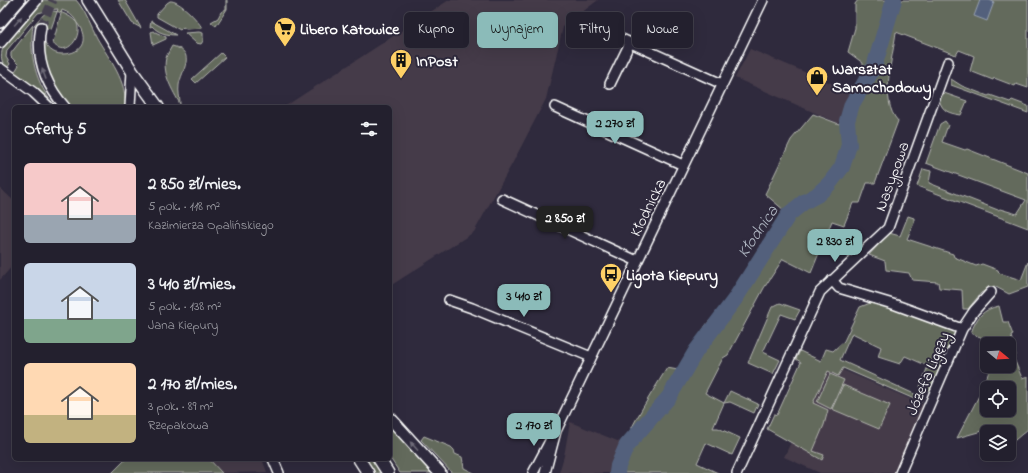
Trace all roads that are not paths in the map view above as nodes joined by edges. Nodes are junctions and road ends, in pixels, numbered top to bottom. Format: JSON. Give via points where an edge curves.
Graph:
{"nodes":[{"id":1,"x":18,"y":0,"type":"edge"},
{"id":2,"x":36,"y":0,"type":"edge"},
{"id":3,"x":88,"y":0,"type":"edge"},
{"id":4,"x":763,"y":0,"type":"edge"},
{"id":5,"x":0,"y":22,"type":"edge"},
{"id":6,"x":41,"y":27,"type":"tunnel mouth"},
{"id":7,"x":624,"y":40,"type":"edge"},
{"id":8,"x":0,"y":42,"type":"edge"},
{"id":9,"x":630,"y":43,"type":"junction"},
{"id":10,"x":948,"y":62,"type":"dead end"},
{"id":11,"x":0,"y":68,"type":"edge"},
{"id":12,"x":132,"y":71,"type":"junction"},
{"id":13,"x":610,"y":84,"type":"dead end"},
{"id":14,"x":722,"y":84,"type":"junction"},
{"id":15,"x":47,"y":105,"type":"edge"},
{"id":16,"x":63,"y":105,"type":"edge"},
{"id":17,"x":130,"y":105,"type":"edge"},
{"id":18,"x":155,"y":105,"type":"edge"},
{"id":19,"x":554,"y":107,"type":"dead end"},
{"id":20,"x":683,"y":165,"type":"junction"},
{"id":21,"x":502,"y":199,"type":"dead end"},
{"id":22,"x":637,"y":261,"type":"junction"},
{"id":23,"x":832,"y":280,"type":"junction"},
{"id":24,"x":991,"y":292,"type":"dead end"},
{"id":25,"x":450,"y":300,"type":"dead end"},
{"id":26,"x":962,"y":329,"type":"junction"},
{"id":27,"x":591,"y":358,"type":"junction"},
{"id":28,"x":392,"y":420,"type":"edge"},
{"id":29,"x":556,"y":431,"type":"junction"},
{"id":30,"x":274,"y":461,"type":"edge"},
{"id":31,"x":360,"y":461,"type":"edge"},
{"id":32,"x":380,"y":461,"type":"edge"},
{"id":33,"x":279,"y":473,"type":"edge"},
{"id":34,"x":368,"y":473,"type":"edge"},
{"id":35,"x":388,"y":473,"type":"edge"},
{"id":36,"x":440,"y":473,"type":"edge"},
{"id":37,"x":533,"y":473,"type":"edge"},
{"id":38,"x":545,"y":473,"type":"edge"},
{"id":39,"x":737,"y":473,"type":"edge"},
{"id":40,"x":900,"y":473,"type":"edge"}],
"edges":[{"from":1,"to":5,"type":"main road"},
{"from":8,"to":2,"type":"main road","one_way":true},
{"from":3,"to":12,"type":"main road"},
{"from":4,"to":14,"type":"street","name":"Kłodnicka"},
{"from":16,"to":6,"type":"street","one_way":true,"via":[[51,89],[42,69],[38,48]]},
{"from":7,"to":9,"type":"street"},
{"from":9,"to":13,"type":"street"},
{"from":9,"to":14,"type":"street"},
{"from":10,"to":23,"type":"street","name":"Nasypowa","via":[[888,228]]},
{"from":11,"to":15,"type":"street"},
{"from":12,"to":17,"type":"street"},
{"from":12,"to":18,"type":"main road"},
{"from":14,"to":20,"type":"street","name":"Kłodnicka"},
{"from":19,"to":20,"type":"street"},
{"from":20,"to":22,"type":"street","name":"Kłodnicka"},
{"from":21,"to":22,"type":"street"},
{"from":22,"to":27,"type":"street","name":"Kłodnicka"},
{"from":23,"to":26,"type":"street","via":[[839,288]]},
{"from":23,"to":39,"type":"street","name":"Nasypowa","via":[[820,292],[811,310]]},
{"from":24,"to":26,"type":"street","name":"Józefa Ligęzy"},
{"from":25,"to":27,"type":"street"},
{"from":26,"to":40,"type":"street","name":"Józefa Ligęzy"},
{"from":27,"to":29,"type":"street","name":"Kłodnicka"},
{"from":36,"to":28,"type":"main road","one_way":true},
{"from":29,"to":37,"type":"street"},
{"from":29,"to":38,"type":"street","name":"Kłodnicka"},
{"from":30,"to":33,"type":"street"},
{"from":31,"to":34,"type":"main road"},
{"from":32,"to":35,"type":"main road"}]}
